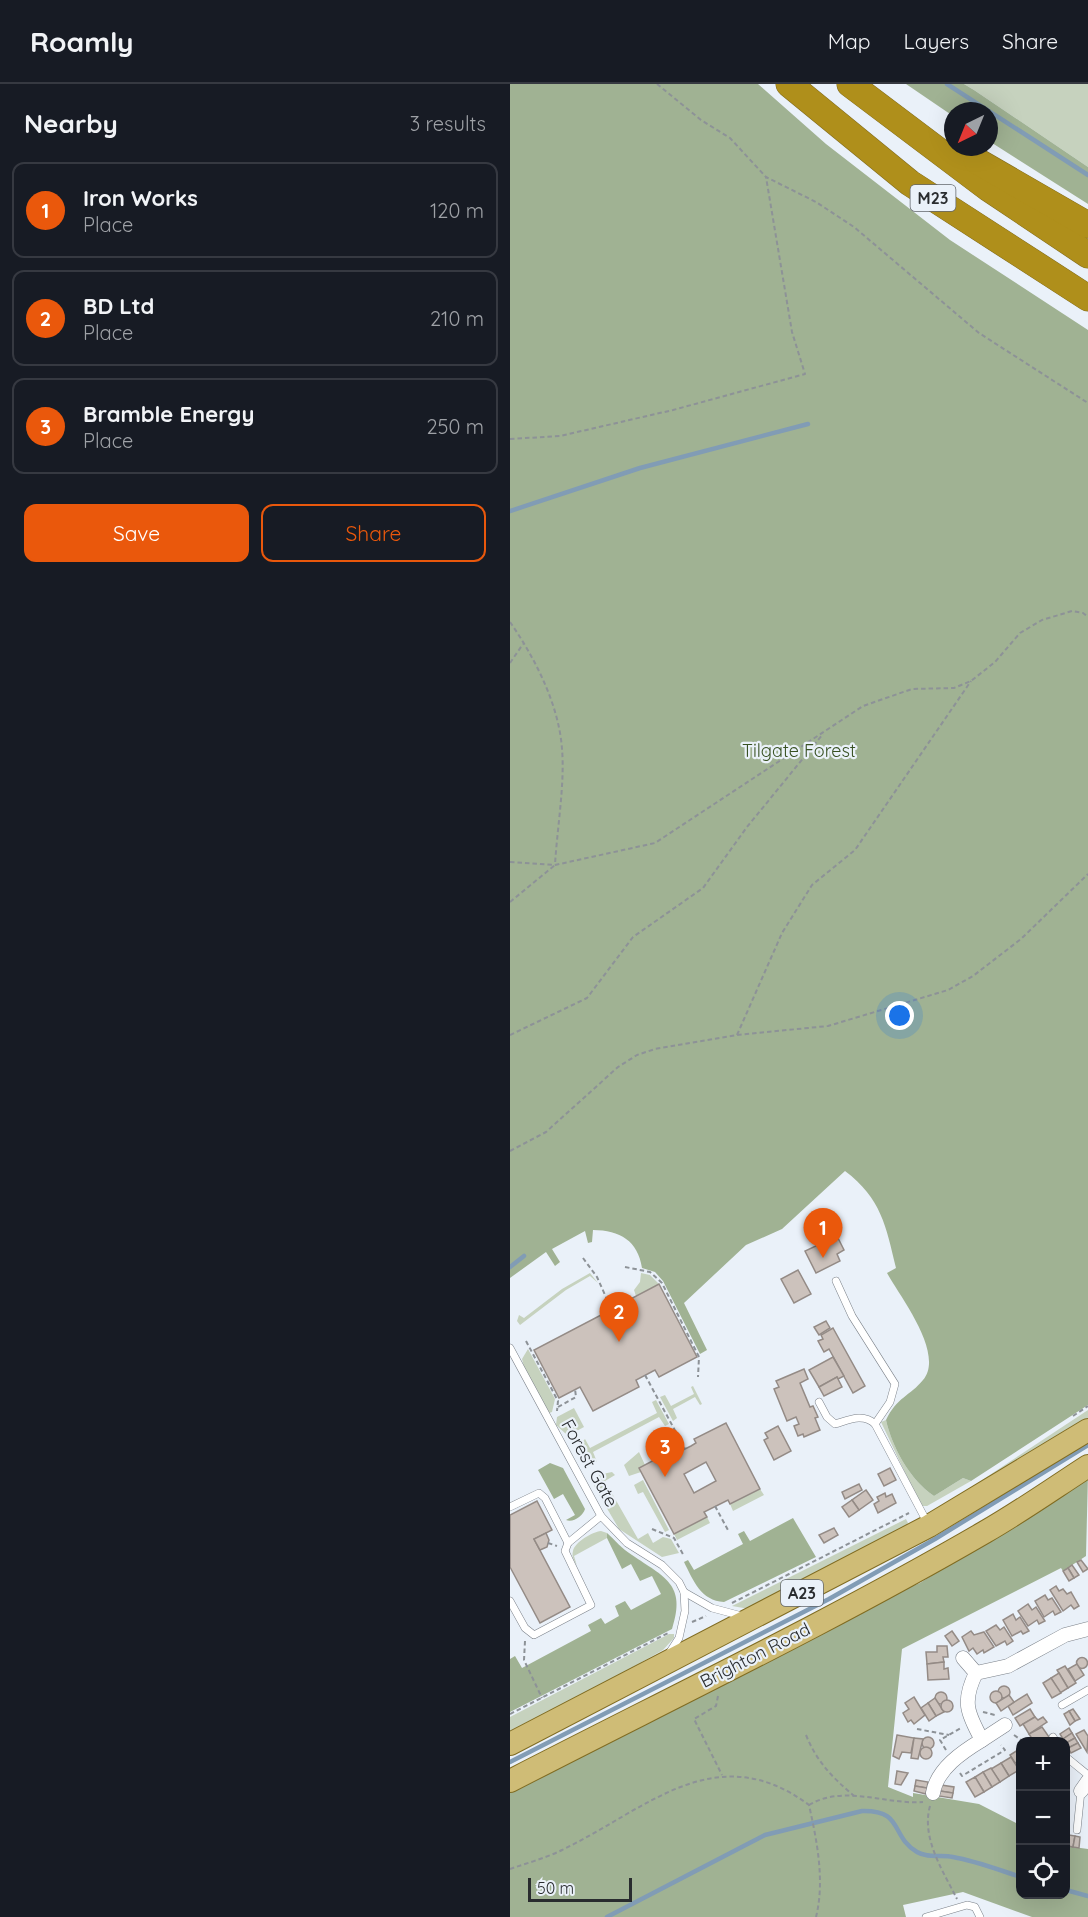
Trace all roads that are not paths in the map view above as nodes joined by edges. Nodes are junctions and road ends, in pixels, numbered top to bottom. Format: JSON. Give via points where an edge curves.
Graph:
{"nodes":[{"id":1,"x":789,"y":84,"type":"edge"},
{"id":2,"x":851,"y":84,"type":"edge"},
{"id":3,"x":944,"y":141,"type":"edge"},
{"id":4,"x":969,"y":156,"type":"edge"},
{"id":5,"x":910,"y":183,"type":"junction"},
{"id":6,"x":1088,"y":225,"type":"edge"},
{"id":7,"x":1088,"y":255,"type":"edge"},
{"id":8,"x":1088,"y":298,"type":"edge"},
{"id":9,"x":1088,"y":312,"type":"edge"},
{"id":10,"x":836,"y":1281,"type":"dead end"},
{"id":11,"x":510,"y":1348,"type":"edge"},
{"id":12,"x":819,"y":1402,"type":"dead end"},
{"id":13,"x":875,"y":1424,"type":"junction"},
{"id":14,"x":1079,"y":1424,"type":"edge"},
{"id":15,"x":1088,"y":1466,"type":"edge"},
{"id":16,"x":510,"y":1507,"type":"edge"},
{"id":17,"x":601,"y":1516,"type":"junction"},
{"id":18,"x":925,"y":1519,"type":"junction"},
{"id":19,"x":568,"y":1543,"type":"junction"},
{"id":20,"x":684,"y":1592,"type":"junction"},
{"id":21,"x":510,"y":1600,"type":"edge"},
{"id":22,"x":755,"y":1619,"type":"junction"},
{"id":23,"x":1088,"y":1629,"type":"edge"},
{"id":24,"x":963,"y":1658,"type":"dead end"},
{"id":25,"x":661,"y":1667,"type":"junction"},
{"id":26,"x":976,"y":1672,"type":"junction"},
{"id":27,"x":1088,"y":1690,"type":"edge"},
{"id":28,"x":1062,"y":1705,"type":"dead end"},
{"id":29,"x":1008,"y":1729,"type":"road end"},
{"id":30,"x":982,"y":1740,"type":"junction"},
{"id":31,"x":510,"y":1744,"type":"edge"},
{"id":32,"x":1070,"y":1761,"type":"edge"},
{"id":33,"x":1088,"y":1775,"type":"edge"},
{"id":34,"x":510,"y":1781,"type":"edge"},
{"id":35,"x":1085,"y":1786,"type":"edge"},
{"id":36,"x":933,"y":1793,"type":"dead end"},
{"id":37,"x":1077,"y":1830,"type":"dead end"},
{"id":38,"x":926,"y":1917,"type":"edge"},
{"id":39,"x":980,"y":1917,"type":"edge"}],
"edges":[{"from":1,"to":5,"type":"highway","number":"M23"},
{"from":2,"to":3,"type":"highway","number":"M23"},
{"from":2,"to":7,"type":"highway","number":"M23","via":[[988,188]]},
{"from":4,"to":6,"type":"highway","number":"M23"},
{"from":5,"to":8,"type":"highway","number":"M23"},
{"from":5,"to":9,"type":"highway","number":"M23"},
{"from":10,"to":13,"type":"lane","via":[[852,1316],[895,1384],[890,1402]]},
{"from":11,"to":17,"type":"lane","name":"Forest Gate"},
{"from":12,"to":13,"type":"lane","via":[[835,1424],[868,1417]]},
{"from":13,"to":18,"type":"lane"},
{"from":14,"to":18,"type":"main road","name":"Brighton Road","number":"A23"},
{"from":15,"to":34,"type":"main road","name":"Brighton Road","number":"A23","via":[[914,1572]]},
{"from":16,"to":19,"type":"lane","via":[[539,1493]]},
{"from":17,"to":19,"type":"lane"},
{"from":17,"to":20,"type":"lane","name":"Forest Gate","via":[[627,1543],[672,1573]]},
{"from":18,"to":22,"type":"main road","name":"Brighton Road","number":"A23"},
{"from":19,"to":21,"type":"lane","via":[[566,1557],[591,1605],[538,1634],[529,1633]]},
{"from":20,"to":22,"type":"lane","via":[[718,1610]]},
{"from":20,"to":25,"type":"lane","via":[[685,1611],[679,1638]]},
{"from":22,"to":25,"type":"main road","name":"Brighton Road","number":"A23"},
{"from":23,"to":26,"type":"street","via":[[1065,1635],[1008,1666]]},
{"from":24,"to":26,"type":"street"},
{"from":25,"to":31,"type":"main road","name":"Brighton Road","number":"A23"},
{"from":26,"to":30,"type":"street","via":[[967,1708]]},
{"from":27,"to":28,"type":"lane"},
{"from":29,"to":30,"type":"street"},
{"from":30,"to":36,"type":"street","via":[[959,1754],[938,1776]]},
{"from":32,"to":33,"type":"lane"},
{"from":35,"to":37,"type":"lane"},
{"from":38,"to":39,"type":"lane","via":[[961,1907],[975,1907]]}]}
